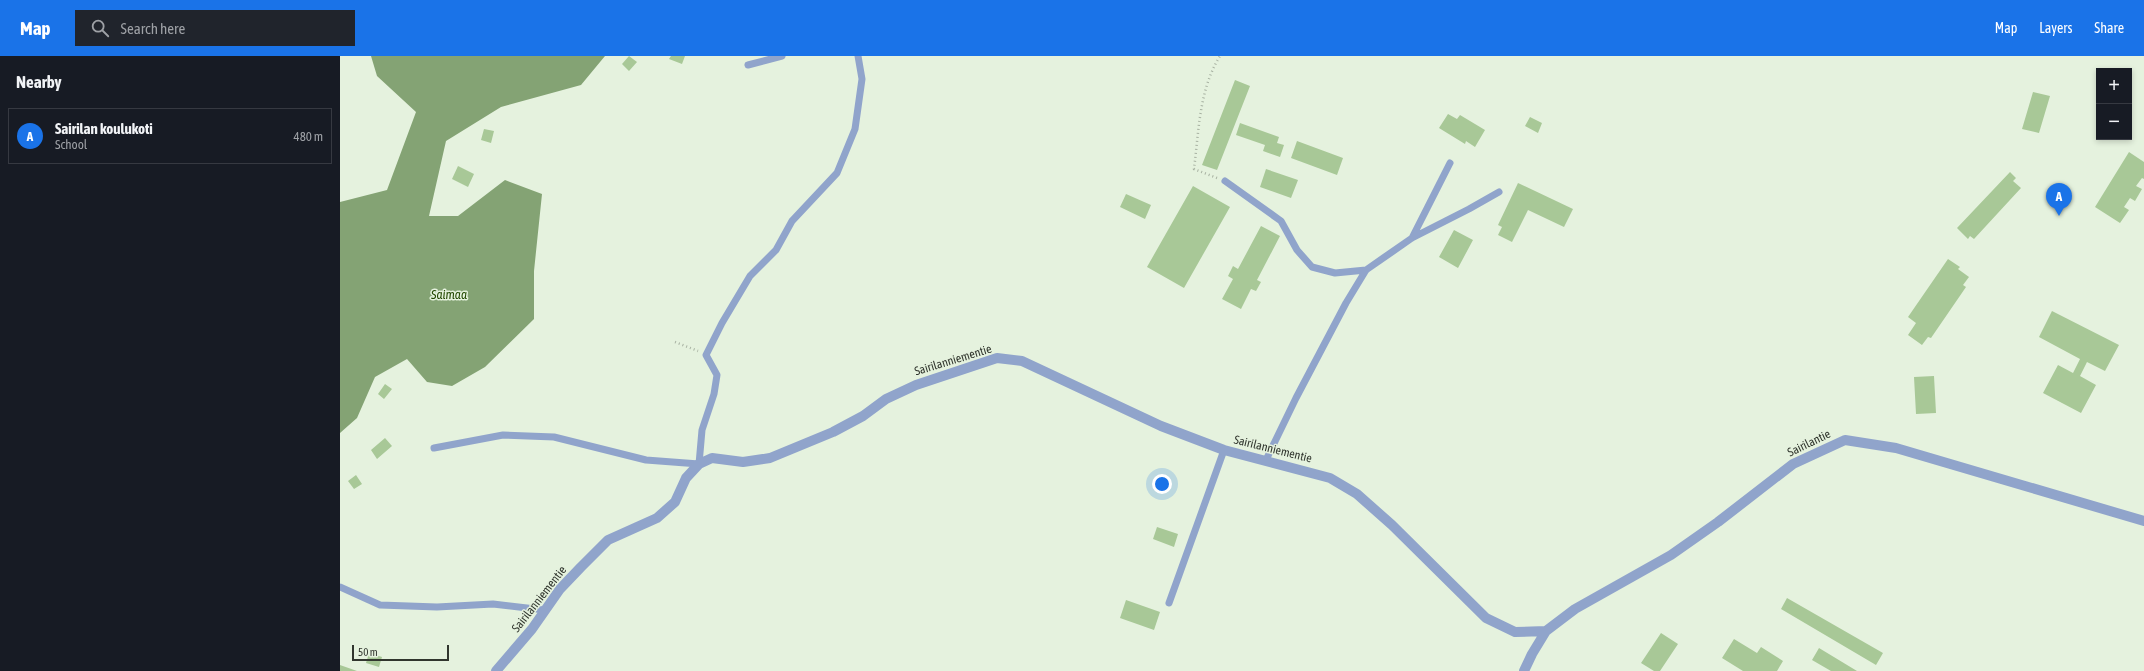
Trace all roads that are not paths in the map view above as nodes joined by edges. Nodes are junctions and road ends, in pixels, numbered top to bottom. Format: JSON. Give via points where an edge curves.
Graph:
{"nodes":[{"id":1,"x":782,"y":56,"type":"edge"},
{"id":2,"x":858,"y":56,"type":"edge"},
{"id":3,"x":748,"y":65,"type":"dead end"},
{"id":4,"x":1450,"y":163,"type":"dead end"},
{"id":5,"x":1225,"y":181,"type":"road end"},
{"id":6,"x":1499,"y":192,"type":"dead end"},
{"id":7,"x":1412,"y":238,"type":"junction"},
{"id":8,"x":1366,"y":270,"type":"junction"},
{"id":9,"x":434,"y":448,"type":"dead end"},
{"id":10,"x":1224,"y":450,"type":"junction"},
{"id":11,"x":1266,"y":460,"type":"junction"},
{"id":12,"x":699,"y":464,"type":"junction"},
{"id":13,"x":2144,"y":521,"type":"edge"},
{"id":14,"x":340,"y":587,"type":"edge"},
{"id":15,"x":1169,"y":602,"type":"dead end"},
{"id":16,"x":544,"y":610,"type":"junction"},
{"id":17,"x":1546,"y":631,"type":"junction"},
{"id":18,"x":496,"y":671,"type":"edge"},
{"id":19,"x":1524,"y":671,"type":"edge"}],
"edges":[{"from":1,"to":3,"type":"lane"},
{"from":2,"to":12,"type":"lane","via":[[862,80],[855,129],[837,173],[792,221],[776,250],[750,276],[706,355],[717,375],[714,394],[702,430]]},
{"from":4,"to":7,"type":"lane"},
{"from":5,"to":8,"type":"lane","via":[[1281,221],[1297,250],[1312,267],[1335,273]]},
{"from":6,"to":7,"type":"lane"},
{"from":7,"to":8,"type":"lane"},
{"from":8,"to":11,"type":"lane","via":[[1306,378]]},
{"from":9,"to":12,"type":"lane","via":[[503,435],[554,437],[646,460]]},
{"from":10,"to":11,"type":"street","name":"Sairilanniementie"},
{"from":10,"to":12,"type":"street","name":"Sairilanniementie","via":[[1161,426],[1022,361],[997,358],[916,385],[886,399],[863,416],[833,432],[770,458],[743,462],[712,458]]},
{"from":10,"to":15,"type":"lane"},
{"from":11,"to":17,"type":"street","name":"Sairilanniementie","via":[[1330,478],[1357,494],[1486,618],[1515,632]]},
{"from":12,"to":16,"type":"street","name":"Sairilanniementie","via":[[686,478],[675,502],[657,518],[608,540],[560,589]]},
{"from":13,"to":17,"type":"street","name":"Sairilantie","via":[[1896,448],[1845,440],[1793,464],[1671,555],[1575,608]]},
{"from":14,"to":16,"type":"lane","via":[[380,605],[437,607],[493,604]]},
{"from":16,"to":18,"type":"street","name":"Sairilanniementie","via":[[513,653]]},
{"from":17,"to":19,"type":"street","name":"Sairilantie"}]}
